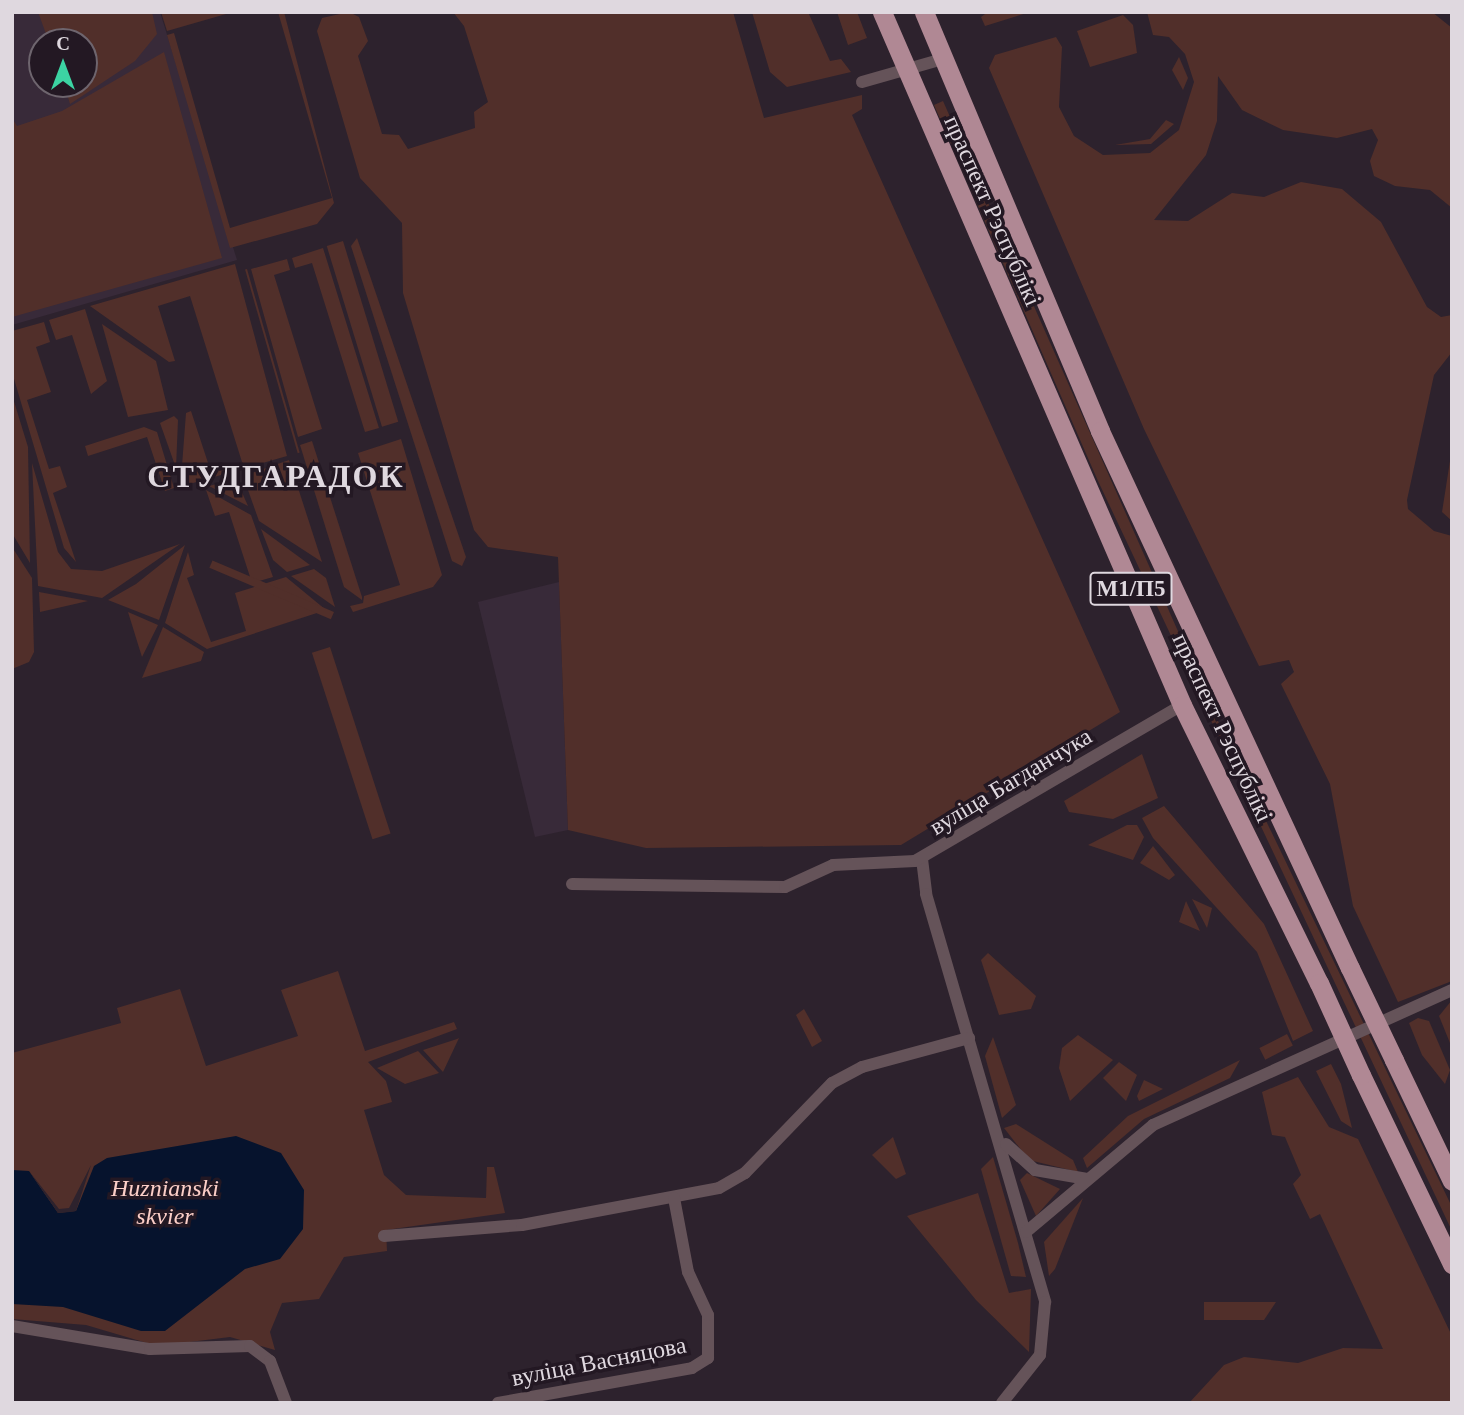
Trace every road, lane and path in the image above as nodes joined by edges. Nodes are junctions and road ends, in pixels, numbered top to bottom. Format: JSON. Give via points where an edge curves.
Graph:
{"nodes":[{"id":1,"x":882,"y":12,"type":"edge"},
{"id":2,"x":924,"y":12,"type":"edge"},
{"id":3,"x":943,"y":59,"type":"junction"},
{"id":4,"x":905,"y":72,"type":"junction"},
{"id":5,"x":862,"y":82,"type":"dead end"},
{"id":6,"x":1182,"y":705,"type":"junction"},
{"id":7,"x":922,"y":859,"type":"junction"},
{"id":8,"x":572,"y":884,"type":"dead end"},
{"id":9,"x":1452,"y":990,"type":"edge"},
{"id":10,"x":969,"y":1038,"type":"junction"},
{"id":11,"x":997,"y":1128,"type":"junction"},
{"id":12,"x":1087,"y":1179,"type":"junction"},
{"id":13,"x":1452,"y":1181,"type":"edge"},
{"id":14,"x":674,"y":1198,"type":"junction"},
{"id":15,"x":1026,"y":1232,"type":"junction"},
{"id":16,"x":384,"y":1236,"type":"dead end"},
{"id":17,"x":1452,"y":1264,"type":"edge"},
{"id":18,"x":12,"y":1326,"type":"edge"},
{"id":19,"x":286,"y":1403,"type":"edge"},
{"id":20,"x":498,"y":1403,"type":"edge"},
{"id":21,"x":1002,"y":1403,"type":"edge"}],
"edges":[{"from":1,"to":4,"type":"highway","name":"праспект Рэспублікі","number":"М1/П5"},
{"from":2,"to":3,"type":"highway","name":"праспект Рэспублікі","number":"М1/П5"},
{"from":3,"to":4,"type":"street"},
{"from":3,"to":13,"type":"highway","name":"праспект Рэспублікі","number":"М1/П5","bridge":true,"via":[[1100,431]]},
{"from":4,"to":5,"type":"street"},
{"from":4,"to":6,"type":"highway","name":"праспект Рэспублікі","number":"М1/П5"},
{"from":6,"to":7,"type":"street","name":"вуліца Багданчука"},
{"from":6,"to":17,"type":"highway","name":"праспект Рэспублікі","number":"М1/П5","bridge":true},
{"from":7,"to":8,"type":"street","via":[[833,865],[790,887]]},
{"from":7,"to":10,"type":"street","name":"вуліца Багданчука"},
{"from":9,"to":12,"type":"street","via":[[1153,1125]]},
{"from":10,"to":11,"type":"street","name":"вуліца Багданчука"},
{"from":10,"to":14,"type":"street","via":[[862,1067],[832,1083],[745,1173],[719,1188]]},
{"from":11,"to":12,"type":"street","name":"вуліца Багданчука","via":[[1024,1165],[1061,1179]]},
{"from":11,"to":15,"type":"street","name":"вуліца Багданчука"},
{"from":12,"to":15,"type":"street"},
{"from":14,"to":16,"type":"street","via":[[508,1227]]},
{"from":14,"to":20,"type":"street","name":"вуліца Васняцова","via":[[688,1272],[708,1315],[708,1358],[692,1368]]},
{"from":15,"to":21,"type":"street","name":"вуліца Багданчука","via":[[1045,1303],[1044,1343]]},
{"from":18,"to":19,"type":"street","via":[[150,1349],[250,1346],[270,1361]]}]}
